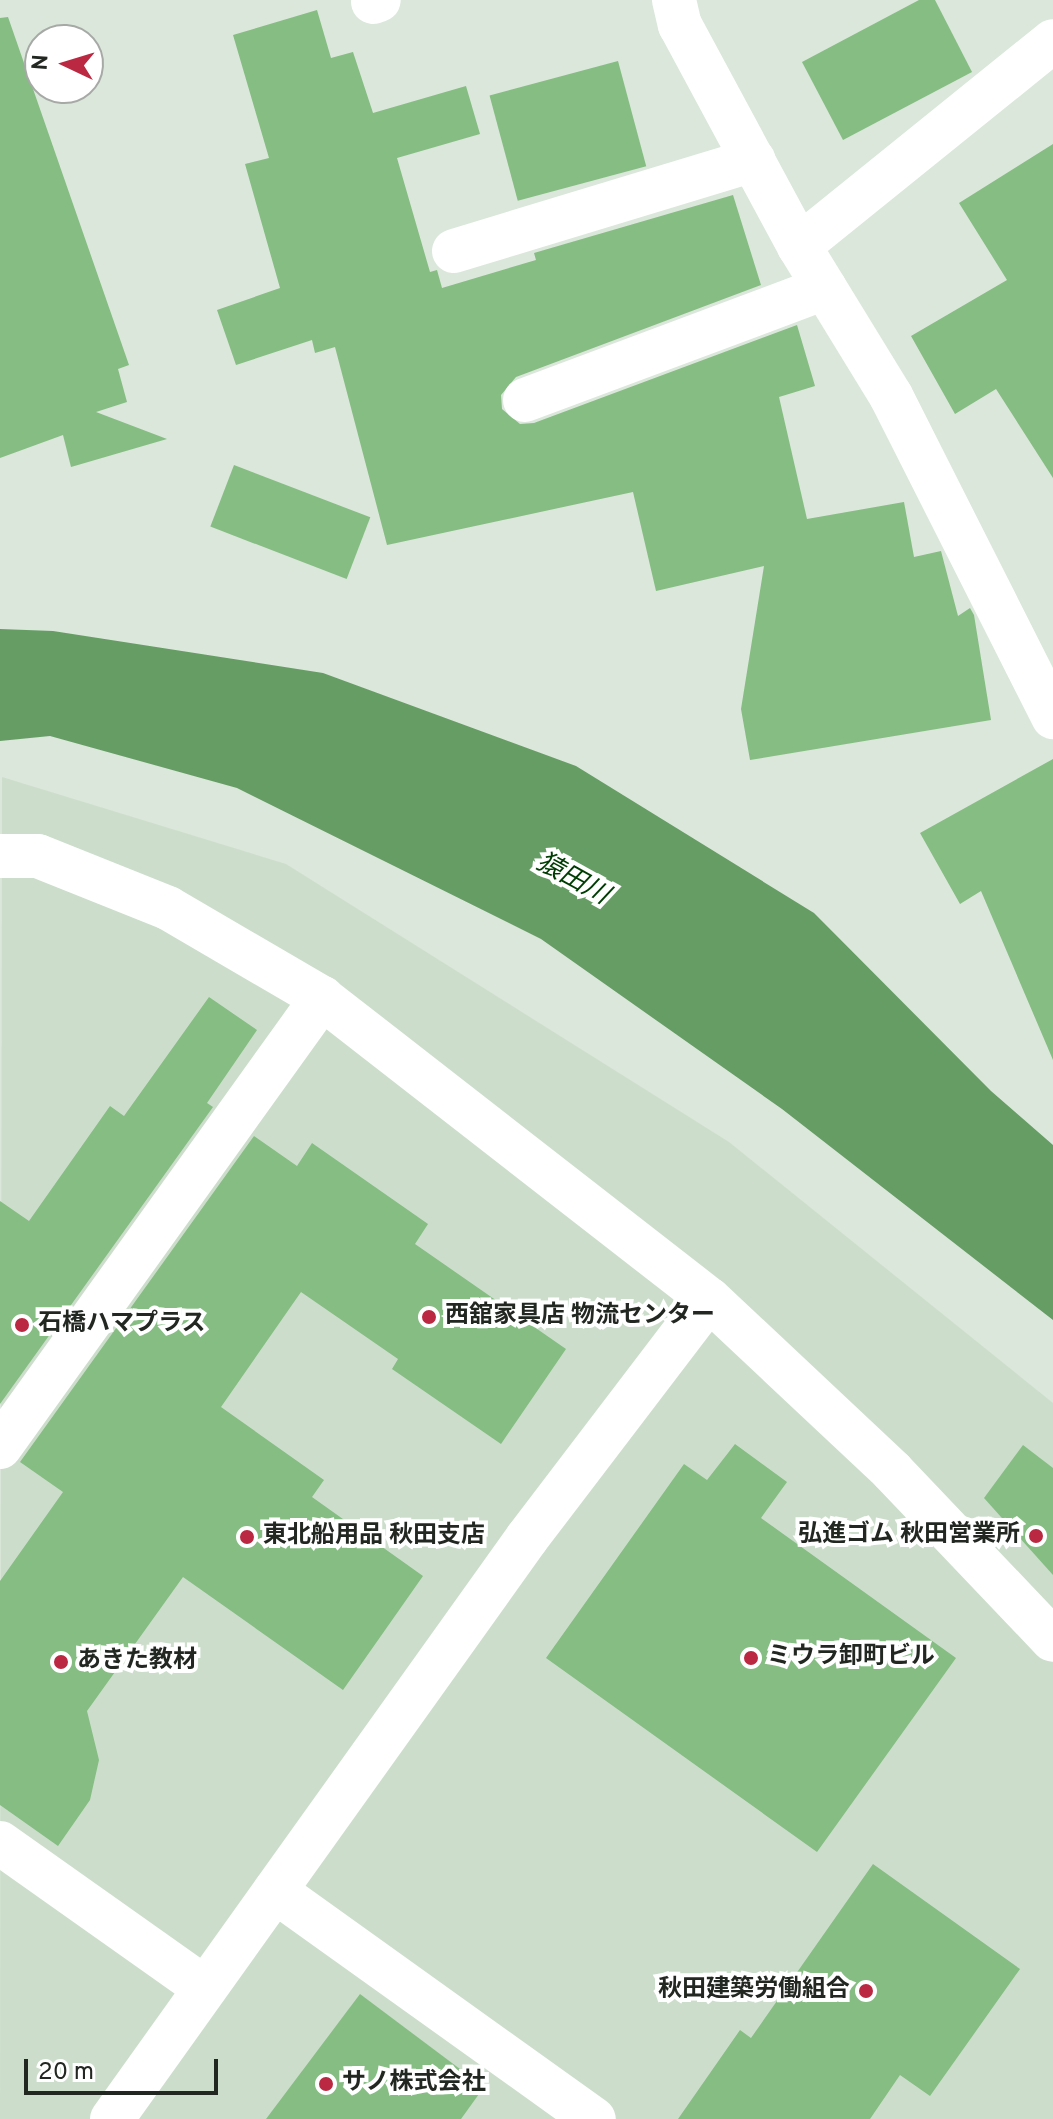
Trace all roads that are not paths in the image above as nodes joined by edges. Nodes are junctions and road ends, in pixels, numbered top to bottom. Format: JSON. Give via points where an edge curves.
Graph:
{"nodes":[{"id":1,"x":674,"y":0,"type":"edge"},
{"id":2,"x":1053,"y":41,"type":"edge"},
{"id":3,"x":753,"y":160,"type":"junction"},
{"id":4,"x":799,"y":246,"type":"junction"},
{"id":5,"x":454,"y":251,"type":"dead end"},
{"id":6,"x":825,"y":288,"type":"junction"},
{"id":7,"x":525,"y":400,"type":"dead end"},
{"id":8,"x":1053,"y":717,"type":"edge"},
{"id":9,"x":0,"y":856,"type":"edge"},
{"id":10,"x":322,"y":998,"type":"junction"},
{"id":11,"x":709,"y":1299,"type":"junction"},
{"id":12,"x":0,"y":1447,"type":"edge"},
{"id":13,"x":1053,"y":1640,"type":"edge"},
{"id":14,"x":0,"y":1843,"type":"edge"},
{"id":15,"x":275,"y":1891,"type":"junction"},
{"id":16,"x":205,"y":1988,"type":"junction"},
{"id":17,"x":112,"y":2119,"type":"edge"},
{"id":18,"x":594,"y":2119,"type":"edge"}],
"edges":[{"from":1,"to":3,"type":"street","via":[[680,25]]},
{"from":2,"to":4,"type":"street"},
{"from":3,"to":4,"type":"street"},
{"from":3,"to":5,"type":"street"},
{"from":4,"to":6,"type":"street"},
{"from":6,"to":7,"type":"street"},
{"from":6,"to":8,"type":"street","via":[[891,396]]},
{"from":9,"to":10,"type":"street","via":[[38,856],[168,908]]},
{"from":10,"to":11,"type":"street"},
{"from":10,"to":12,"type":"street"},
{"from":11,"to":13,"type":"street","via":[[892,1471]]},
{"from":11,"to":15,"type":"street","via":[[527,1538]]},
{"from":14,"to":16,"type":"street"},
{"from":15,"to":16,"type":"street"},
{"from":15,"to":18,"type":"street"},
{"from":16,"to":17,"type":"street"}]}
